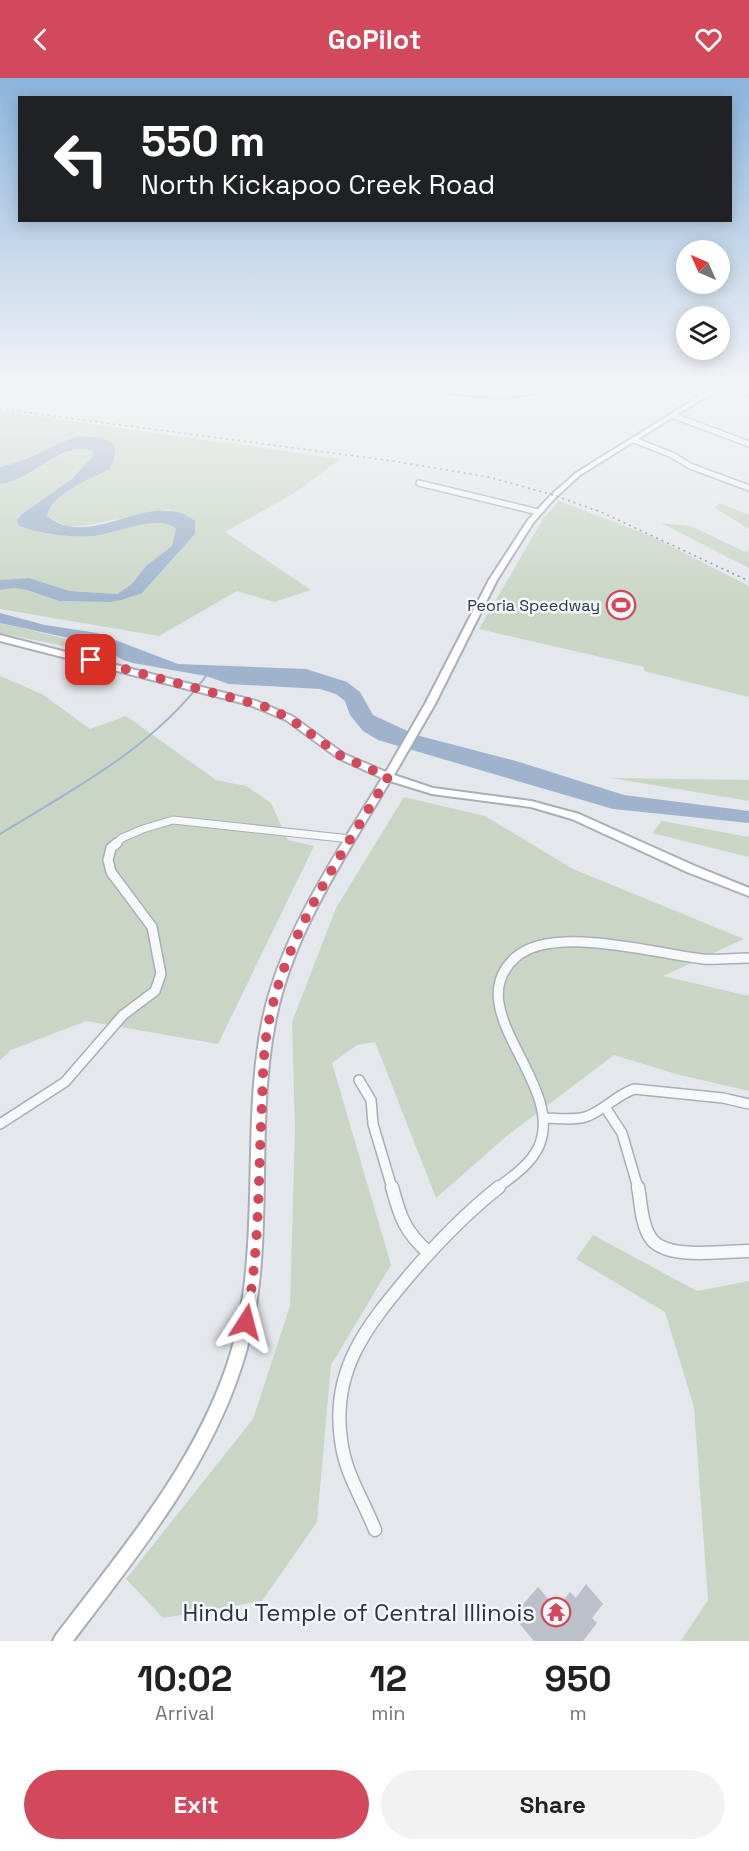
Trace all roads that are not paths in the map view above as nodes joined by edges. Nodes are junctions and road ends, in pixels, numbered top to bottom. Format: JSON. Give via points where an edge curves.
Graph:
{"nodes":[{"id":1,"x":604,"y":459,"type":"edge"},
{"id":2,"x":679,"y":459,"type":"edge"},
{"id":3,"x":419,"y":483,"type":"dead end"},
{"id":4,"x":749,"y":488,"type":"edge"},
{"id":5,"x":538,"y":512,"type":"junction"},
{"id":6,"x":0,"y":638,"type":"edge"},
{"id":7,"x":388,"y":777,"type":"junction"},
{"id":8,"x":351,"y":839,"type":"junction"},
{"id":9,"x":749,"y":892,"type":"edge"},
{"id":10,"x":749,"y":958,"type":"edge"},
{"id":11,"x":359,"y":1080,"type":"dead end"},
{"id":12,"x":749,"y":1104,"type":"edge"},
{"id":13,"x":605,"y":1107,"type":"junction"},
{"id":14,"x":544,"y":1118,"type":"junction"},
{"id":15,"x":0,"y":1124,"type":"edge"},
{"id":16,"x":749,"y":1251,"type":"edge"},
{"id":17,"x":429,"y":1253,"type":"junction"},
{"id":18,"x":375,"y":1530,"type":"dead end"},
{"id":19,"x":62,"y":1641,"type":"edge"}],
"edges":[{"from":1,"to":5,"type":"main road","via":[[569,481]]},
{"from":2,"to":4,"type":"street"},
{"from":3,"to":5,"type":"street"},
{"from":5,"to":7,"type":"main road","via":[[496,577]]},
{"from":6,"to":7,"type":"main road","via":[[279,712],[341,756]]},
{"from":7,"to":8,"type":"main road"},
{"from":7,"to":9,"type":"main road","via":[[441,793],[531,804],[569,814]]},
{"from":8,"to":15,"type":"street","via":[[173,820],[122,838],[111,848],[108,860],[111,872],[152,927],[161,974],[154,991],[123,1016],[65,1082]]},
{"from":8,"to":19,"type":"main road","via":[[295,939],[269,1021],[252,1275],[243,1335],[231,1374],[210,1425],[183,1472]]},
{"from":10,"to":14,"type":"street","via":[[706,959],[634,947],[562,943],[535,947],[516,957],[502,973],[496,998],[503,1021],[538,1090]]},
{"from":11,"to":17,"type":"street","via":[[371,1100],[373,1124],[402,1222]]},
{"from":12,"to":13,"type":"street","via":[[634,1089],[620,1094]]},
{"from":13,"to":14,"type":"street","via":[[580,1118]]},
{"from":13,"to":16,"type":"street","via":[[624,1136],[646,1229],[653,1242],[676,1252]]},
{"from":14,"to":17,"type":"street","via":[[535,1154],[465,1214]]},
{"from":17,"to":18,"type":"street","via":[[362,1334],[342,1386],[342,1445],[351,1479]]}]}
